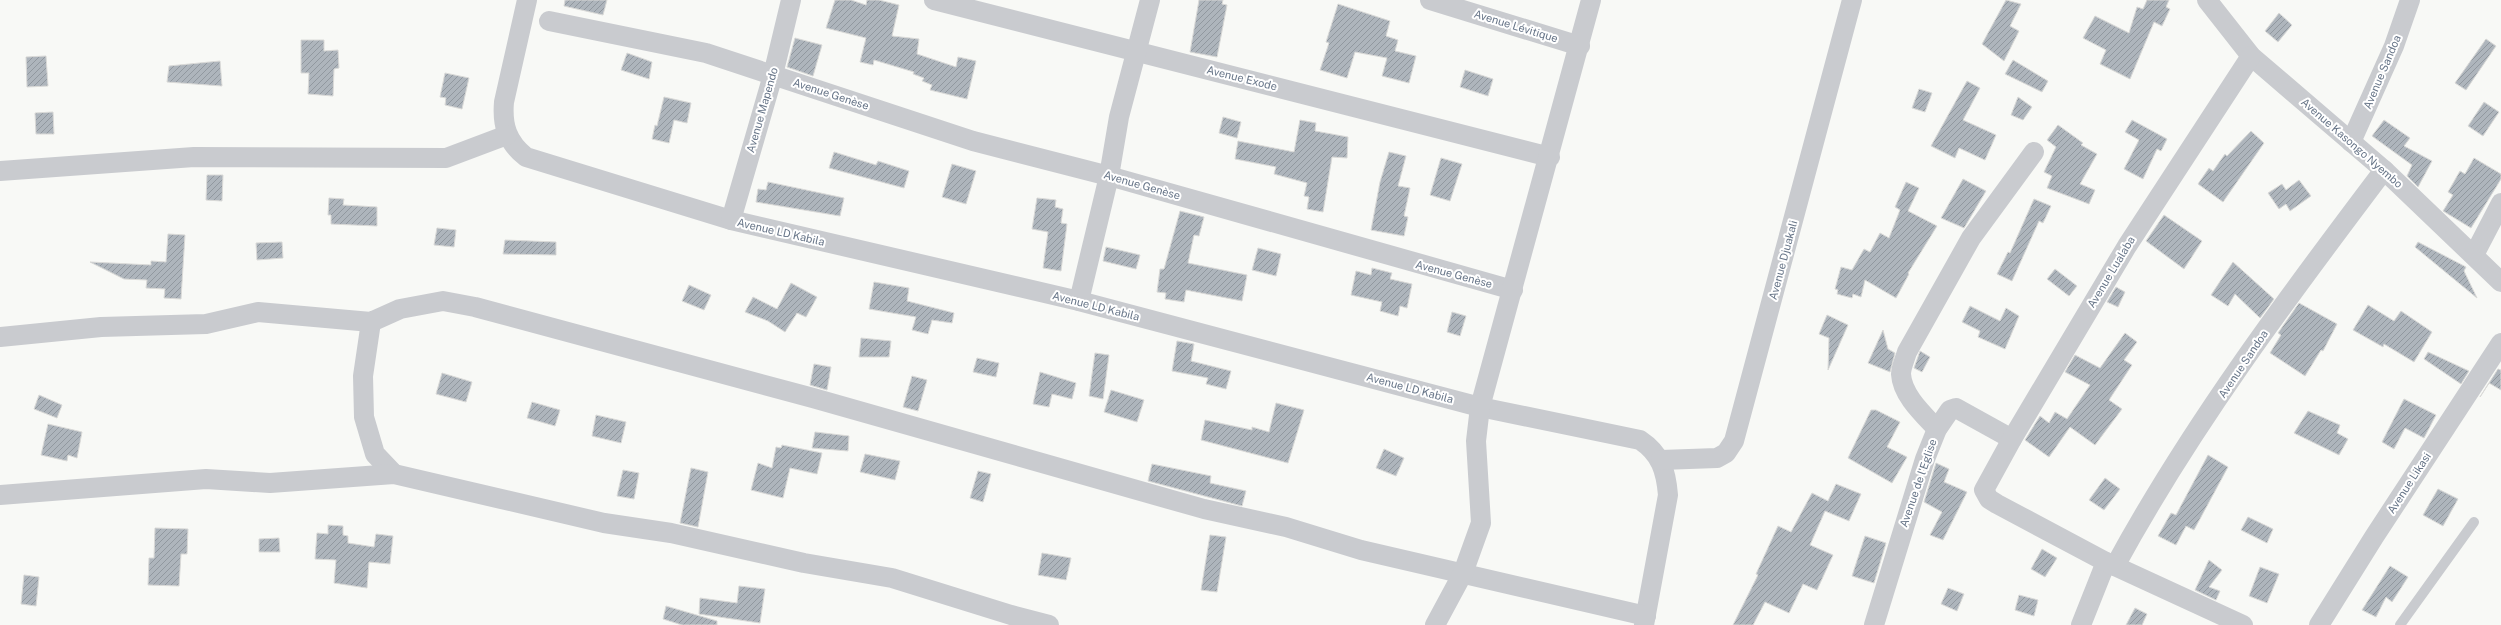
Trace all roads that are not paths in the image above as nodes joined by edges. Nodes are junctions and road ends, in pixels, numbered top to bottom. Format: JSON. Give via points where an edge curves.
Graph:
{"nodes":[{"id":1,"x":527,"y":0,"type":"edge"},
{"id":2,"x":791,"y":0,"type":"edge"},
{"id":3,"x":934,"y":0,"type":"edge"},
{"id":4,"x":1150,"y":0,"type":"edge"},
{"id":5,"x":1430,"y":0,"type":"edge"},
{"id":6,"x":1591,"y":0,"type":"edge"},
{"id":7,"x":1852,"y":0,"type":"edge"},
{"id":8,"x":2207,"y":0,"type":"edge"},
{"id":9,"x":2410,"y":0,"type":"edge"},
{"id":10,"x":549,"y":21,"type":"dead end"},
{"id":11,"x":1580,"y":46,"type":"junction"},
{"id":12,"x":1135,"y":51,"type":"junction"},
{"id":13,"x":2251,"y":56,"type":"junction"},
{"id":14,"x":772,"y":75,"type":"junction"},
{"id":15,"x":507,"y":135,"type":"junction"},
{"id":16,"x":2351,"y":142,"type":"junction"},
{"id":17,"x":2034,"y":152,"type":"dead end"},
{"id":18,"x":1550,"y":157,"type":"junction"},
{"id":19,"x":2384,"y":170,"type":"junction"},
{"id":20,"x":0,"y":171,"type":"edge"},
{"id":21,"x":1109,"y":176,"type":"junction"},
{"id":22,"x":2501,"y":203,"type":"edge"},
{"id":23,"x":731,"y":220,"type":"junction"},
{"id":24,"x":2474,"y":255,"type":"junction"},
{"id":25,"x":2501,"y":282,"type":"edge"},
{"id":26,"x":1513,"y":290,"type":"junction"},
{"id":27,"x":1079,"y":301,"type":"junction"},
{"id":28,"x":371,"y":322,"type":"junction"},
{"id":29,"x":0,"y":337,"type":"edge"},
{"id":30,"x":2501,"y":343,"type":"edge"},
{"id":31,"x":1480,"y":407,"type":"junction"},
{"id":32,"x":1937,"y":429,"type":"junction"},
{"id":33,"x":2012,"y":439,"type":"junction"},
{"id":34,"x":1661,"y":460,"type":"junction"},
{"id":35,"x":394,"y":474,"type":"junction"},
{"id":36,"x":0,"y":495,"type":"edge"},
{"id":37,"x":2474,"y":522,"type":"dead end"},
{"id":38,"x":2110,"y":564,"type":"junction"},
{"id":39,"x":1463,"y":573,"type":"junction"},
{"id":40,"x":1645,"y":621,"type":"edge"},
{"id":41,"x":1049,"y":625,"type":"edge"},
{"id":42,"x":1435,"y":625,"type":"edge"},
{"id":43,"x":1874,"y":625,"type":"edge"},
{"id":44,"x":2081,"y":625,"type":"edge"},
{"id":45,"x":2244,"y":625,"type":"edge"},
{"id":46,"x":2320,"y":625,"type":"edge"},
{"id":47,"x":2400,"y":625,"type":"edge"}],
"edges":[{"from":1,"to":15,"type":"street","name":"Avenue LD Kabila","via":[[504,102],[502,119]]},
{"from":2,"to":14,"type":"street","name":"Avenue Mapendo"},
{"from":3,"to":12,"type":"street","name":"Avenue Exode"},
{"from":4,"to":12,"type":"street"},
{"from":5,"to":11,"type":"street","name":"Avenue Lévitique"},
{"from":6,"to":11,"type":"street"},
{"from":7,"to":34,"type":"street","name":"Avenue Djuakali","via":[[1734,441],[1726,453],[1717,458]]},
{"from":8,"to":13,"type":"street","name":"Avenue Kasongo Nyembo"},
{"from":9,"to":16,"type":"street","name":"Avenue Sandoa","via":[[2394,46]]},
{"from":10,"to":14,"type":"street","name":"Avenue Genèse","via":[[706,53]]},
{"from":11,"to":18,"type":"street"},
{"from":12,"to":18,"type":"street","name":"Avenue Exode"},
{"from":12,"to":21,"type":"street","via":[[1119,116]]},
{"from":13,"to":16,"type":"street","name":"Avenue Kasongo Nyembo"},
{"from":13,"to":33,"type":"street","name":"Avenue Lualaba","via":[[2127,246]]},
{"from":14,"to":21,"type":"street","name":"Avenue Genèse","via":[[973,142]]},
{"from":14,"to":23,"type":"street","name":"Avenue Mapendo"},
{"from":15,"to":20,"type":"street","via":[[446,158],[194,157]]},
{"from":15,"to":23,"type":"street","name":"Avenue LD Kabila","via":[[514,148],[526,157]]},
{"from":16,"to":19,"type":"street","name":"Avenue Kasongo Nyembo"},
{"from":17,"to":32,"type":"street","via":[[1971,238],[1908,352],[1900,372],[1902,385],[1917,408]]},
{"from":18,"to":26,"type":"street"},
{"from":19,"to":24,"type":"street","name":"Avenue Kasongo Nyembo"},
{"from":19,"to":38,"type":"street","name":"Avenue Sandoa","via":[[2292,292]]},
{"from":21,"to":26,"type":"street","name":"Avenue Genèse"},
{"from":21,"to":27,"type":"street"},
{"from":22,"to":24,"type":"street"},
{"from":23,"to":27,"type":"street","name":"Avenue LD Kabila"},
{"from":24,"to":25,"type":"street","name":"Avenue Kasongo Nyembo"},
{"from":26,"to":31,"type":"street"},
{"from":27,"to":31,"type":"street","name":"Avenue LD Kabila"},
{"from":28,"to":29,"type":"street","via":[[258,312],[206,324],[101,327]]},
{"from":28,"to":35,"type":"street","via":[[363,376],[364,417],[375,454]]},
{"from":28,"to":39,"type":"street","via":[[400,309],[443,301],[474,307],[813,398],[1204,509],[1286,527],[1361,550]]},
{"from":30,"to":46,"type":"street","name":"Avenue Likasi","via":[[2374,537]]},
{"from":31,"to":34,"type":"street","name":"Avenue LD Kabila","via":[[1640,440],[1652,448]]},
{"from":31,"to":39,"type":"street","via":[[1476,440],[1481,523]]},
{"from":32,"to":33,"type":"street","name":"Avenue de l'Eglise","via":[[1950,410],[1956,408]]},
{"from":32,"to":43,"type":"street","name":"Avenue de l'Eglise","via":[[1925,459]]},
{"from":33,"to":38,"type":"street","name":"Avenue Lualaba","via":[[1986,484],[1986,495],[1997,504]]},
{"from":34,"to":40,"type":"street","name":"Avenue LD Kabila","via":[[1667,476],[1668,495]]},
{"from":35,"to":36,"type":"street","via":[[270,483],[206,479]]},
{"from":35,"to":41,"type":"street","via":[[604,523],[664,532],[804,563],[892,578]]},
{"from":37,"to":47,"type":"lane"},
{"from":38,"to":44,"type":"street","name":"Avenue Sandoa"},
{"from":38,"to":45,"type":"street"},
{"from":39,"to":40,"type":"street"},
{"from":39,"to":42,"type":"street"}]}
